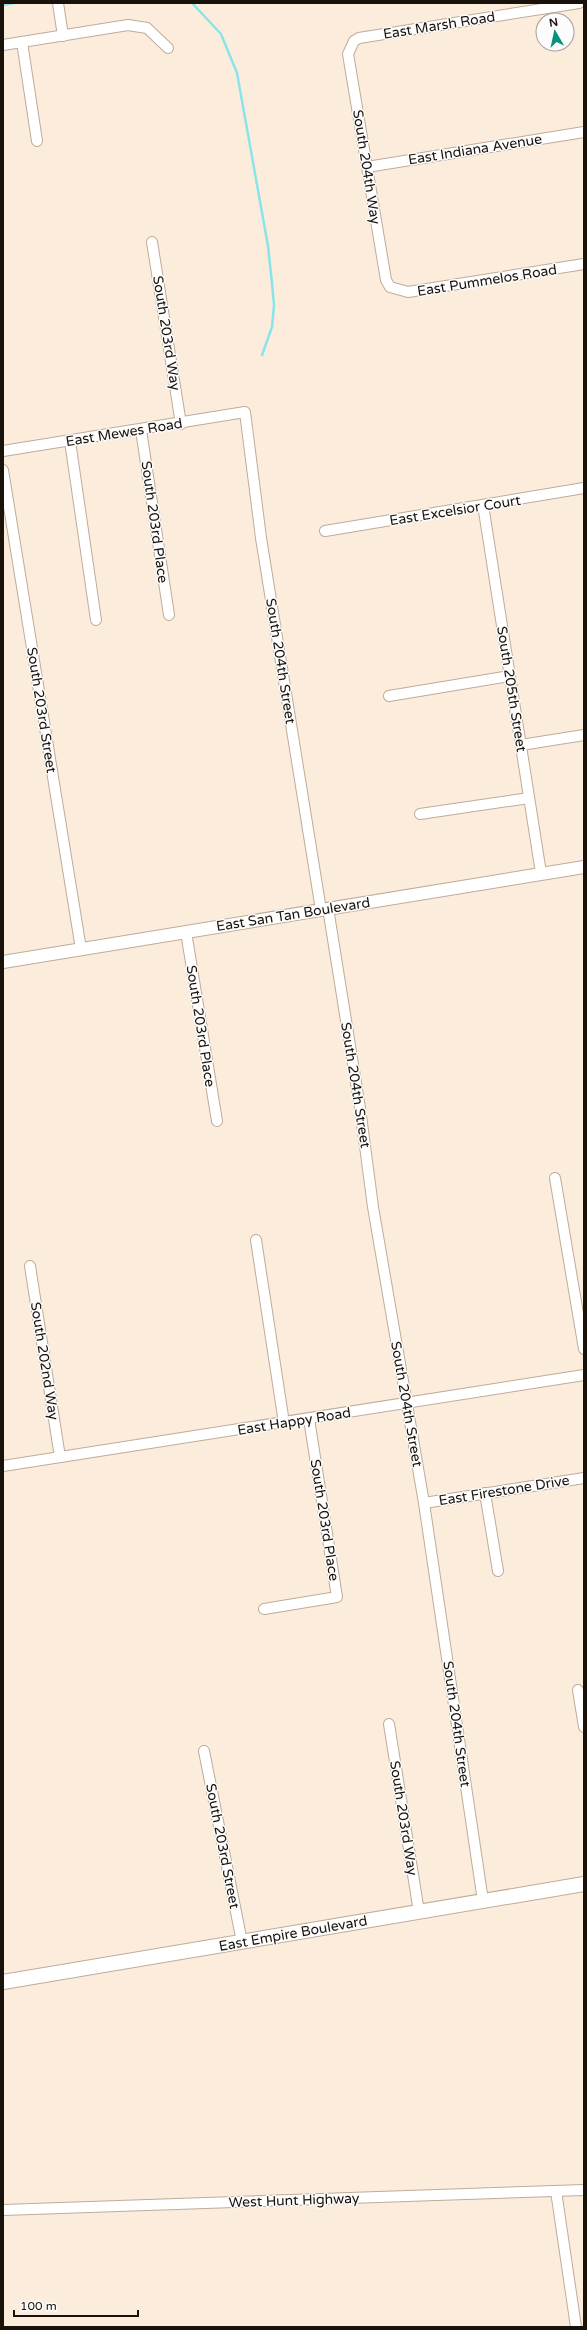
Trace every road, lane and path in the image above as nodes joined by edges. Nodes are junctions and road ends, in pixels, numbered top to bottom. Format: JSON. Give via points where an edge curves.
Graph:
{"nodes":[{"id":1,"x":58,"y":3,"type":"edge"},
{"id":2,"x":579,"y":3,"type":"edge"},
{"id":3,"x":63,"y":36,"type":"junction"},
{"id":4,"x":22,"y":42,"type":"junction"},
{"id":5,"x":3,"y":45,"type":"edge"},
{"id":6,"x":350,"y":46,"type":"joint"},
{"id":7,"x":168,"y":48,"type":"dead end"},
{"id":8,"x":584,"y":132,"type":"edge"},
{"id":9,"x":37,"y":141,"type":"dead end"},
{"id":10,"x":367,"y":167,"type":"junction"},
{"id":11,"x":152,"y":242,"type":"dead end"},
{"id":12,"x":584,"y":264,"type":"edge"},
{"id":13,"x":390,"y":288,"type":"joint"},
{"id":14,"x":245,"y":412,"type":"joint"},
{"id":15,"x":181,"y":424,"type":"junction"},
{"id":16,"x":141,"y":430,"type":"junction"},
{"id":17,"x":70,"y":441,"type":"junction"},
{"id":18,"x":3,"y":451,"type":"edge"},
{"id":19,"x":3,"y":470,"type":"edge"},
{"id":20,"x":584,"y":488,"type":"edge"},
{"id":21,"x":483,"y":505,"type":"junction"},
{"id":22,"x":325,"y":531,"type":"dead end"},
{"id":23,"x":169,"y":615,"type":"dead end"},
{"id":24,"x":96,"y":620,"type":"dead end"},
{"id":25,"x":510,"y":676,"type":"junction"},
{"id":26,"x":389,"y":696,"type":"dead end"},
{"id":27,"x":584,"y":735,"type":"edge"},
{"id":28,"x":521,"y":745,"type":"junction"},
{"id":29,"x":529,"y":798,"type":"junction"},
{"id":30,"x":420,"y":814,"type":"dead end"},
{"id":31,"x":584,"y":867,"type":"edge"},
{"id":32,"x":541,"y":873,"type":"junction"},
{"id":33,"x":324,"y":909,"type":"junction"},
{"id":34,"x":186,"y":932,"type":"junction"},
{"id":35,"x":82,"y":949,"type":"junction"},
{"id":36,"x":3,"y":962,"type":"edge"},
{"id":37,"x":217,"y":1121,"type":"dead end"},
{"id":38,"x":555,"y":1178,"type":"dead end"},
{"id":39,"x":256,"y":1240,"type":"dead end"},
{"id":40,"x":30,"y":1266,"type":"dead end"},
{"id":41,"x":584,"y":1349,"type":"edge"},
{"id":42,"x":584,"y":1375,"type":"edge"},
{"id":43,"x":407,"y":1403,"type":"junction"},
{"id":44,"x":309,"y":1419,"type":"junction"},
{"id":45,"x":284,"y":1423,"type":"junction"},
{"id":46,"x":60,"y":1457,"type":"junction"},
{"id":47,"x":3,"y":1466,"type":"edge"},
{"id":48,"x":584,"y":1478,"type":"edge"},
{"id":49,"x":485,"y":1493,"type":"junction"},
{"id":50,"x":424,"y":1503,"type":"junction"},
{"id":51,"x":498,"y":1571,"type":"dead end"},
{"id":52,"x":264,"y":1609,"type":"dead end"},
{"id":53,"x":578,"y":1690,"type":"dead end"},
{"id":54,"x":389,"y":1724,"type":"dead end"},
{"id":55,"x":584,"y":1727,"type":"edge"},
{"id":56,"x":204,"y":1751,"type":"dead end"},
{"id":57,"x":584,"y":1884,"type":"edge"},
{"id":58,"x":483,"y":1901,"type":"junction"},
{"id":59,"x":419,"y":1912,"type":"junction"},
{"id":60,"x":242,"y":1942,"type":"junction"},
{"id":61,"x":3,"y":1982,"type":"edge"},
{"id":62,"x":556,"y":2190,"type":"junction"},
{"id":63,"x":584,"y":2190,"type":"edge"},
{"id":64,"x":3,"y":2210,"type":"edge"},
{"id":65,"x":576,"y":2327,"type":"edge"}],
"edges":[{"from":1,"to":3,"type":"street"},
{"from":2,"to":6,"type":"street","name":"East Marsh Road","via":[[359,38]]},
{"from":3,"to":4,"type":"street"},
{"from":3,"to":7,"type":"street","via":[[128,25],[147,28]]},
{"from":4,"to":5,"type":"street"},
{"from":4,"to":9,"type":"street"},
{"from":6,"to":10,"type":"street","name":"South 204th Way","via":[[348,54]]},
{"from":8,"to":10,"type":"street","name":"East Indiana Avenue"},
{"from":10,"to":13,"type":"street","name":"South 204th Way","via":[[386,280]]},
{"from":11,"to":15,"type":"street","name":"South 203rd Way"},
{"from":12,"to":13,"type":"street","name":"East Pummelos Road","via":[[408,292]]},
{"from":14,"to":15,"type":"street","name":"East Mewes Road"},
{"from":14,"to":33,"type":"street","name":"South 204th Street","via":[[265,561]]},
{"from":15,"to":16,"type":"street","name":"East Mewes Road"},
{"from":16,"to":17,"type":"street","name":"East Mewes Road"},
{"from":16,"to":23,"type":"street","name":"South 203rd Place"},
{"from":17,"to":18,"type":"street","name":"East Mewes Road"},
{"from":17,"to":24,"type":"street"},
{"from":19,"to":35,"type":"street","name":"South 203rd Street"},
{"from":20,"to":21,"type":"street","name":"East Excelsior Court"},
{"from":21,"to":22,"type":"street","name":"East Excelsior Court"},
{"from":21,"to":25,"type":"street","name":"South 205th Street"},
{"from":25,"to":26,"type":"street"},
{"from":25,"to":28,"type":"street","name":"South 205th Street"},
{"from":27,"to":28,"type":"street"},
{"from":28,"to":29,"type":"street","name":"South 205th Street"},
{"from":29,"to":30,"type":"street"},
{"from":29,"to":32,"type":"street","name":"South 205th Street"},
{"from":31,"to":32,"type":"street","name":"East San Tan Boulevard"},
{"from":32,"to":33,"type":"street","name":"East San Tan Boulevard"},
{"from":33,"to":34,"type":"street","name":"East San Tan Boulevard"},
{"from":33,"to":43,"type":"street","name":"South 204th Street","via":[[360,1108],[373,1207]]},
{"from":34,"to":35,"type":"street","name":"East San Tan Boulevard"},
{"from":34,"to":37,"type":"street","name":"South 203rd Place"},
{"from":35,"to":36,"type":"street","name":"East San Tan Boulevard"},
{"from":38,"to":41,"type":"street"},
{"from":39,"to":45,"type":"street"},
{"from":40,"to":46,"type":"street","name":"South 202nd Way"},
{"from":42,"to":43,"type":"street","name":"East Happy Road"},
{"from":43,"to":44,"type":"street","name":"East Happy Road"},
{"from":43,"to":50,"type":"street","name":"South 204th Street"},
{"from":44,"to":45,"type":"street","name":"East Happy Road"},
{"from":44,"to":52,"type":"street","name":"South 203rd Place","via":[[337,1596]]},
{"from":45,"to":46,"type":"street","name":"East Happy Road"},
{"from":46,"to":47,"type":"street","name":"East Happy Road"},
{"from":48,"to":49,"type":"street","name":"East Firestone Drive"},
{"from":49,"to":50,"type":"street","name":"East Firestone Drive"},
{"from":49,"to":51,"type":"street"},
{"from":50,"to":58,"type":"street","name":"South 204th Street"},
{"from":53,"to":55,"type":"street"},
{"from":54,"to":59,"type":"street","name":"South 203rd Way"},
{"from":56,"to":60,"type":"street","name":"South 203rd Street"},
{"from":57,"to":58,"type":"main road","name":"East Empire Boulevard"},
{"from":58,"to":59,"type":"main road","name":"East Empire Boulevard"},
{"from":59,"to":60,"type":"main road","name":"East Empire Boulevard"},
{"from":60,"to":61,"type":"main road","name":"East Empire Boulevard"},
{"from":62,"to":63,"type":"street","name":"West Hunt Highway"},
{"from":62,"to":64,"type":"street","name":"West Hunt Highway"},
{"from":62,"to":65,"type":"street"}]}
